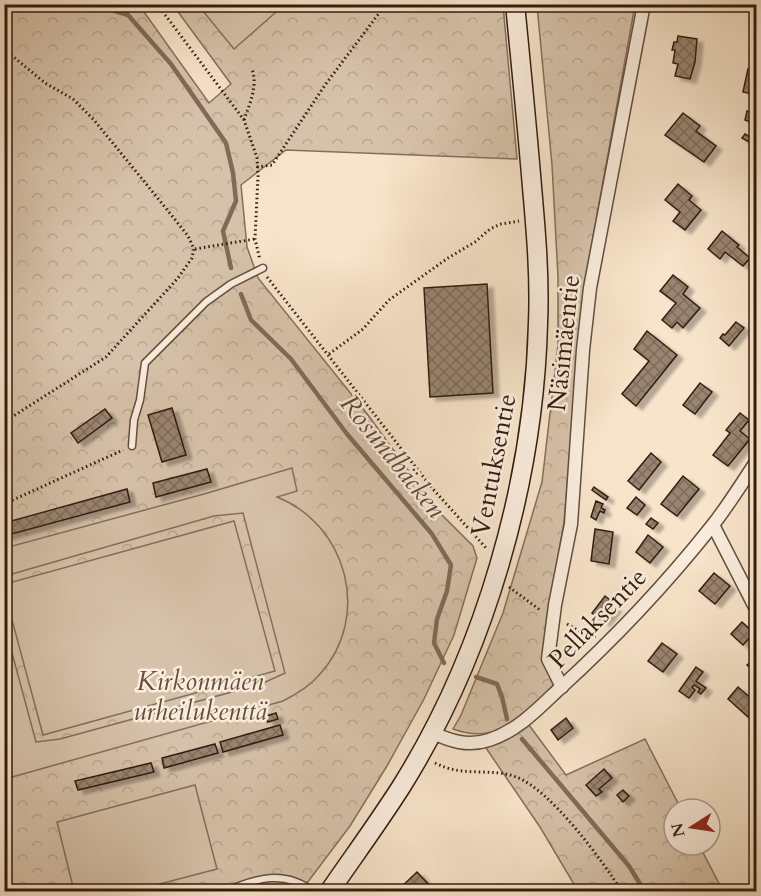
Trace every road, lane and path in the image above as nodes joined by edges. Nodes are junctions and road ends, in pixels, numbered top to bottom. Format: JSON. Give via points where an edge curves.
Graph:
{"nodes":[{"id":1,"x":157,"y":4,"type":"edge"},
{"id":2,"x":386,"y":4,"type":"edge"},
{"id":3,"x":516,"y":4,"type":"edge"},
{"id":4,"x":644,"y":4,"type":"edge"},
{"id":5,"x":4,"y":49,"type":"edge"},
{"id":6,"x":252,"y":69,"type":"dead end"},
{"id":7,"x":244,"y":120,"type":"junction"},
{"id":8,"x":258,"y":167,"type":"junction"},
{"id":9,"x":535,"y":220,"type":"junction"},
{"id":10,"x":255,"y":238,"type":"junction"},
{"id":11,"x":194,"y":249,"type":"junction"},
{"id":12,"x":263,"y":268,"type":"junction"},
{"id":13,"x":4,"y":287,"type":"edge"},
{"id":14,"x":4,"y":322,"type":"edge"},
{"id":15,"x":328,"y":354,"type":"junction"},
{"id":16,"x":4,"y":422,"type":"edge"},
{"id":17,"x":132,"y":446,"type":"joint"},
{"id":18,"x":756,"y":462,"type":"edge"},
{"id":19,"x":4,"y":504,"type":"edge"},
{"id":20,"x":713,"y":525,"type":"junction"},
{"id":21,"x":485,"y":558,"type":"dead end"},
{"id":22,"x":507,"y":585,"type":"dead end"},
{"id":23,"x":504,"y":594,"type":"dead end"},
{"id":24,"x":756,"y":609,"type":"edge"},
{"id":25,"x":562,"y":687,"type":"junction"},
{"id":26,"x":437,"y":735,"type":"junction"},
{"id":27,"x":224,"y":891,"type":"edge"},
{"id":28,"x":314,"y":891,"type":"edge"},
{"id":29,"x":328,"y":891,"type":"edge"},
{"id":30,"x":622,"y":891,"type":"edge"}],
"edges":[{"from":1,"to":7,"type":"path"},
{"from":2,"to":8,"type":"path","via":[[272,165]]},
{"from":3,"to":9,"type":"main road","name":"Ventuksentie"},
{"from":4,"to":25,"type":"street","name":"Näsimäentie","via":[[590,288],[571,524],[548,659]]},
{"from":5,"to":11,"type":"path","via":[[45,83],[73,99],[94,120],[188,236]]},
{"from":6,"to":7,"type":"path","via":[[255,78]]},
{"from":7,"to":8,"type":"path"},
{"from":8,"to":10,"type":"path"},
{"from":9,"to":15,"type":"path","via":[[510,221],[490,229],[389,300],[363,329]]},
{"from":9,"to":26,"type":"main road","name":"Ventuksentie","via":[[538,324],[529,434],[521,478],[486,605]]},
{"from":10,"to":11,"type":"path"},
{"from":10,"to":12,"type":"path"},
{"from":11,"to":16,"type":"path","via":[[183,273],[106,357]]},
{"from":12,"to":15,"type":"path"},
{"from":12,"to":17,"type":"lane","via":[[206,302],[145,363]]},
{"from":13,"to":14,"type":"path","via":[[11,308]]},
{"from":15,"to":21,"type":"path","via":[[432,488],[487,548]]},
{"from":17,"to":19,"type":"path"},
{"from":18,"to":20,"type":"street","name":"Pellaksentie"},
{"from":20,"to":24,"type":"street"},
{"from":20,"to":25,"type":"street","name":"Pellaksentie","via":[[651,597]]},
{"from":22,"to":23,"type":"path"},
{"from":25,"to":26,"type":"street","name":"Pellaksentie","via":[[510,732],[487,741],[470,744]]},
{"from":26,"to":29,"type":"main road","name":"Ventuksentie"},
{"from":26,"to":30,"type":"path","via":[[430,760],[456,771],[516,777],[534,787],[553,803]]},
{"from":27,"to":28,"type":"lane","via":[[252,880],[287,878]]}]}
